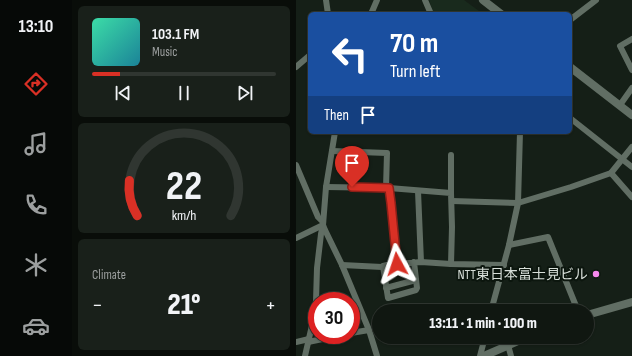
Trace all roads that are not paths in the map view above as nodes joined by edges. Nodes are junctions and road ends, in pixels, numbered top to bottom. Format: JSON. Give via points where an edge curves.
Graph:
{"nodes":[{"id":1,"x":326,"y":0,"type":"edge"},
{"id":2,"x":377,"y":0,"type":"edge"},
{"id":3,"x":425,"y":0,"type":"edge"},
{"id":4,"x":596,"y":0,"type":"edge"},
{"id":5,"x":489,"y":2,"type":"edge"},
{"id":6,"x":328,"y":12,"type":"edge"},
{"id":7,"x":371,"y":12,"type":"edge"},
{"id":8,"x":430,"y":12,"type":"edge"},
{"id":9,"x":499,"y":12,"type":"edge"},
{"id":10,"x":572,"y":18,"type":"edge"},
{"id":11,"x":632,"y":39,"type":"edge"},
{"id":12,"x":308,"y":57,"type":"edge"},
{"id":13,"x":296,"y":67,"type":"edge"},
{"id":14,"x":572,"y":69,"type":"edge"},
{"id":15,"x":632,"y":70,"type":"edge"},
{"id":16,"x":632,"y":88,"type":"edge"},
{"id":17,"x":620,"y":105,"type":"junction"},
{"id":18,"x":632,"y":114,"type":"edge"},
{"id":19,"x":572,"y":120,"type":"edge"},
{"id":20,"x":335,"y":134,"type":"edge"},
{"id":21,"x":520,"y":134,"type":"edge"},
{"id":22,"x":632,"y":147,"type":"edge"},
{"id":23,"x":332,"y":151,"type":"junction"},
{"id":24,"x":451,"y":155,"type":"dead end"},
{"id":25,"x":622,"y":160,"type":"junction"},
{"id":26,"x":296,"y":165,"type":"edge"},
{"id":27,"x":632,"y":167,"type":"edge"},
{"id":28,"x":611,"y":173,"type":"junction"},
{"id":29,"x":326,"y":187,"type":"junction"},
{"id":30,"x":388,"y":188,"type":"junction"},
{"id":31,"x":418,"y":192,"type":"junction"},
{"id":32,"x":451,"y":193,"type":"junction"},
{"id":33,"x":632,"y":197,"type":"edge"},
{"id":34,"x":452,"y":201,"type":"junction"},
{"id":35,"x":518,"y":203,"type":"junction"},
{"id":36,"x":323,"y":223,"type":"junction"},
{"id":37,"x":296,"y":238,"type":"edge"},
{"id":38,"x":509,"y":245,"type":"junction"},
{"id":39,"x":414,"y":262,"type":"junction"},
{"id":40,"x":421,"y":262,"type":"junction"},
{"id":41,"x":397,"y":264,"type":"junction"},
{"id":42,"x":451,"y":264,"type":"junction"},
{"id":43,"x":342,"y":265,"type":"junction"},
{"id":44,"x":504,"y":265,"type":"junction"},
{"id":45,"x":382,"y":268,"type":"junction"},
{"id":46,"x":416,"y":280,"type":"junction"},
{"id":47,"x":386,"y":288,"type":"junction"},
{"id":48,"x":316,"y":292,"type":"edge"},
{"id":49,"x":632,"y":302,"type":"edge"},
{"id":50,"x":493,"y":304,"type":"edge"},
{"id":51,"x":575,"y":304,"type":"edge"},
{"id":52,"x":594,"y":312,"type":"edge"},
{"id":53,"x":369,"y":330,"type":"junction"},
{"id":54,"x":360,"y":332,"type":"edge"},
{"id":55,"x":308,"y":340,"type":"joint"},
{"id":56,"x":296,"y":342,"type":"edge"},
{"id":57,"x":485,"y":344,"type":"edge"},
{"id":58,"x":508,"y":345,"type":"joint"},
{"id":59,"x":305,"y":356,"type":"edge"},
{"id":60,"x":377,"y":356,"type":"edge"},
{"id":61,"x":484,"y":356,"type":"edge"},
{"id":62,"x":511,"y":356,"type":"edge"}],
"edges":[{"from":1,"to":6,"type":"street"},
{"from":2,"to":7,"type":"street"},
{"from":3,"to":8,"type":"street"},
{"from":4,"to":10,"type":"street"},
{"from":5,"to":9,"type":"main road"},
{"from":11,"to":15,"type":"street","via":[[620,46]]},
{"from":12,"to":13,"type":"street"},
{"from":14,"to":17,"type":"main road"},
{"from":16,"to":17,"type":"street"},
{"from":17,"to":18,"type":"main road"},
{"from":19,"to":25,"type":"street"},
{"from":20,"to":23,"type":"street"},
{"from":21,"to":35,"type":"street"},
{"from":22,"to":25,"type":"street"},
{"from":23,"to":29,"type":"street"},
{"from":23,"to":30,"type":"street","via":[[387,153]]},
{"from":24,"to":32,"type":"street"},
{"from":25,"to":27,"type":"street"},
{"from":25,"to":28,"type":"street"},
{"from":26,"to":36,"type":"street","via":[[318,217]]},
{"from":28,"to":33,"type":"street"},
{"from":28,"to":35,"type":"street"},
{"from":29,"to":30,"type":"street"},
{"from":29,"to":36,"type":"street"},
{"from":30,"to":31,"type":"street"},
{"from":30,"to":41,"type":"street"},
{"from":31,"to":32,"type":"street"},
{"from":31,"to":40,"type":"street"},
{"from":32,"to":34,"type":"street"},
{"from":34,"to":35,"type":"street"},
{"from":34,"to":42,"type":"street"},
{"from":35,"to":38,"type":"street"},
{"from":36,"to":37,"type":"street"},
{"from":36,"to":43,"type":"street"},
{"from":36,"to":48,"type":"street"},
{"from":38,"to":44,"type":"street"},
{"from":38,"to":51,"type":"street","via":[[548,237]]},
{"from":39,"to":40,"type":"street"},
{"from":39,"to":41,"type":"street"},
{"from":39,"to":46,"type":"street"},
{"from":40,"to":42,"type":"street"},
{"from":41,"to":45,"type":"street"},
{"from":42,"to":44,"type":"street"},
{"from":43,"to":45,"type":"street"},
{"from":43,"to":53,"type":"street"},
{"from":44,"to":50,"type":"street"},
{"from":45,"to":47,"type":"street"},
{"from":46,"to":47,"type":"street"},
{"from":46,"to":47,"type":"street","via":[[416,290],[388,298]]},
{"from":49,"to":52,"type":"main road"},
{"from":53,"to":54,"type":"street"},
{"from":53,"to":60,"type":"street"},
{"from":55,"to":56,"type":"street"},
{"from":55,"to":59,"type":"street"},
{"from":57,"to":61,"type":"street"},
{"from":58,"to":61,"type":"main road"},
{"from":58,"to":62,"type":"street"}]}
